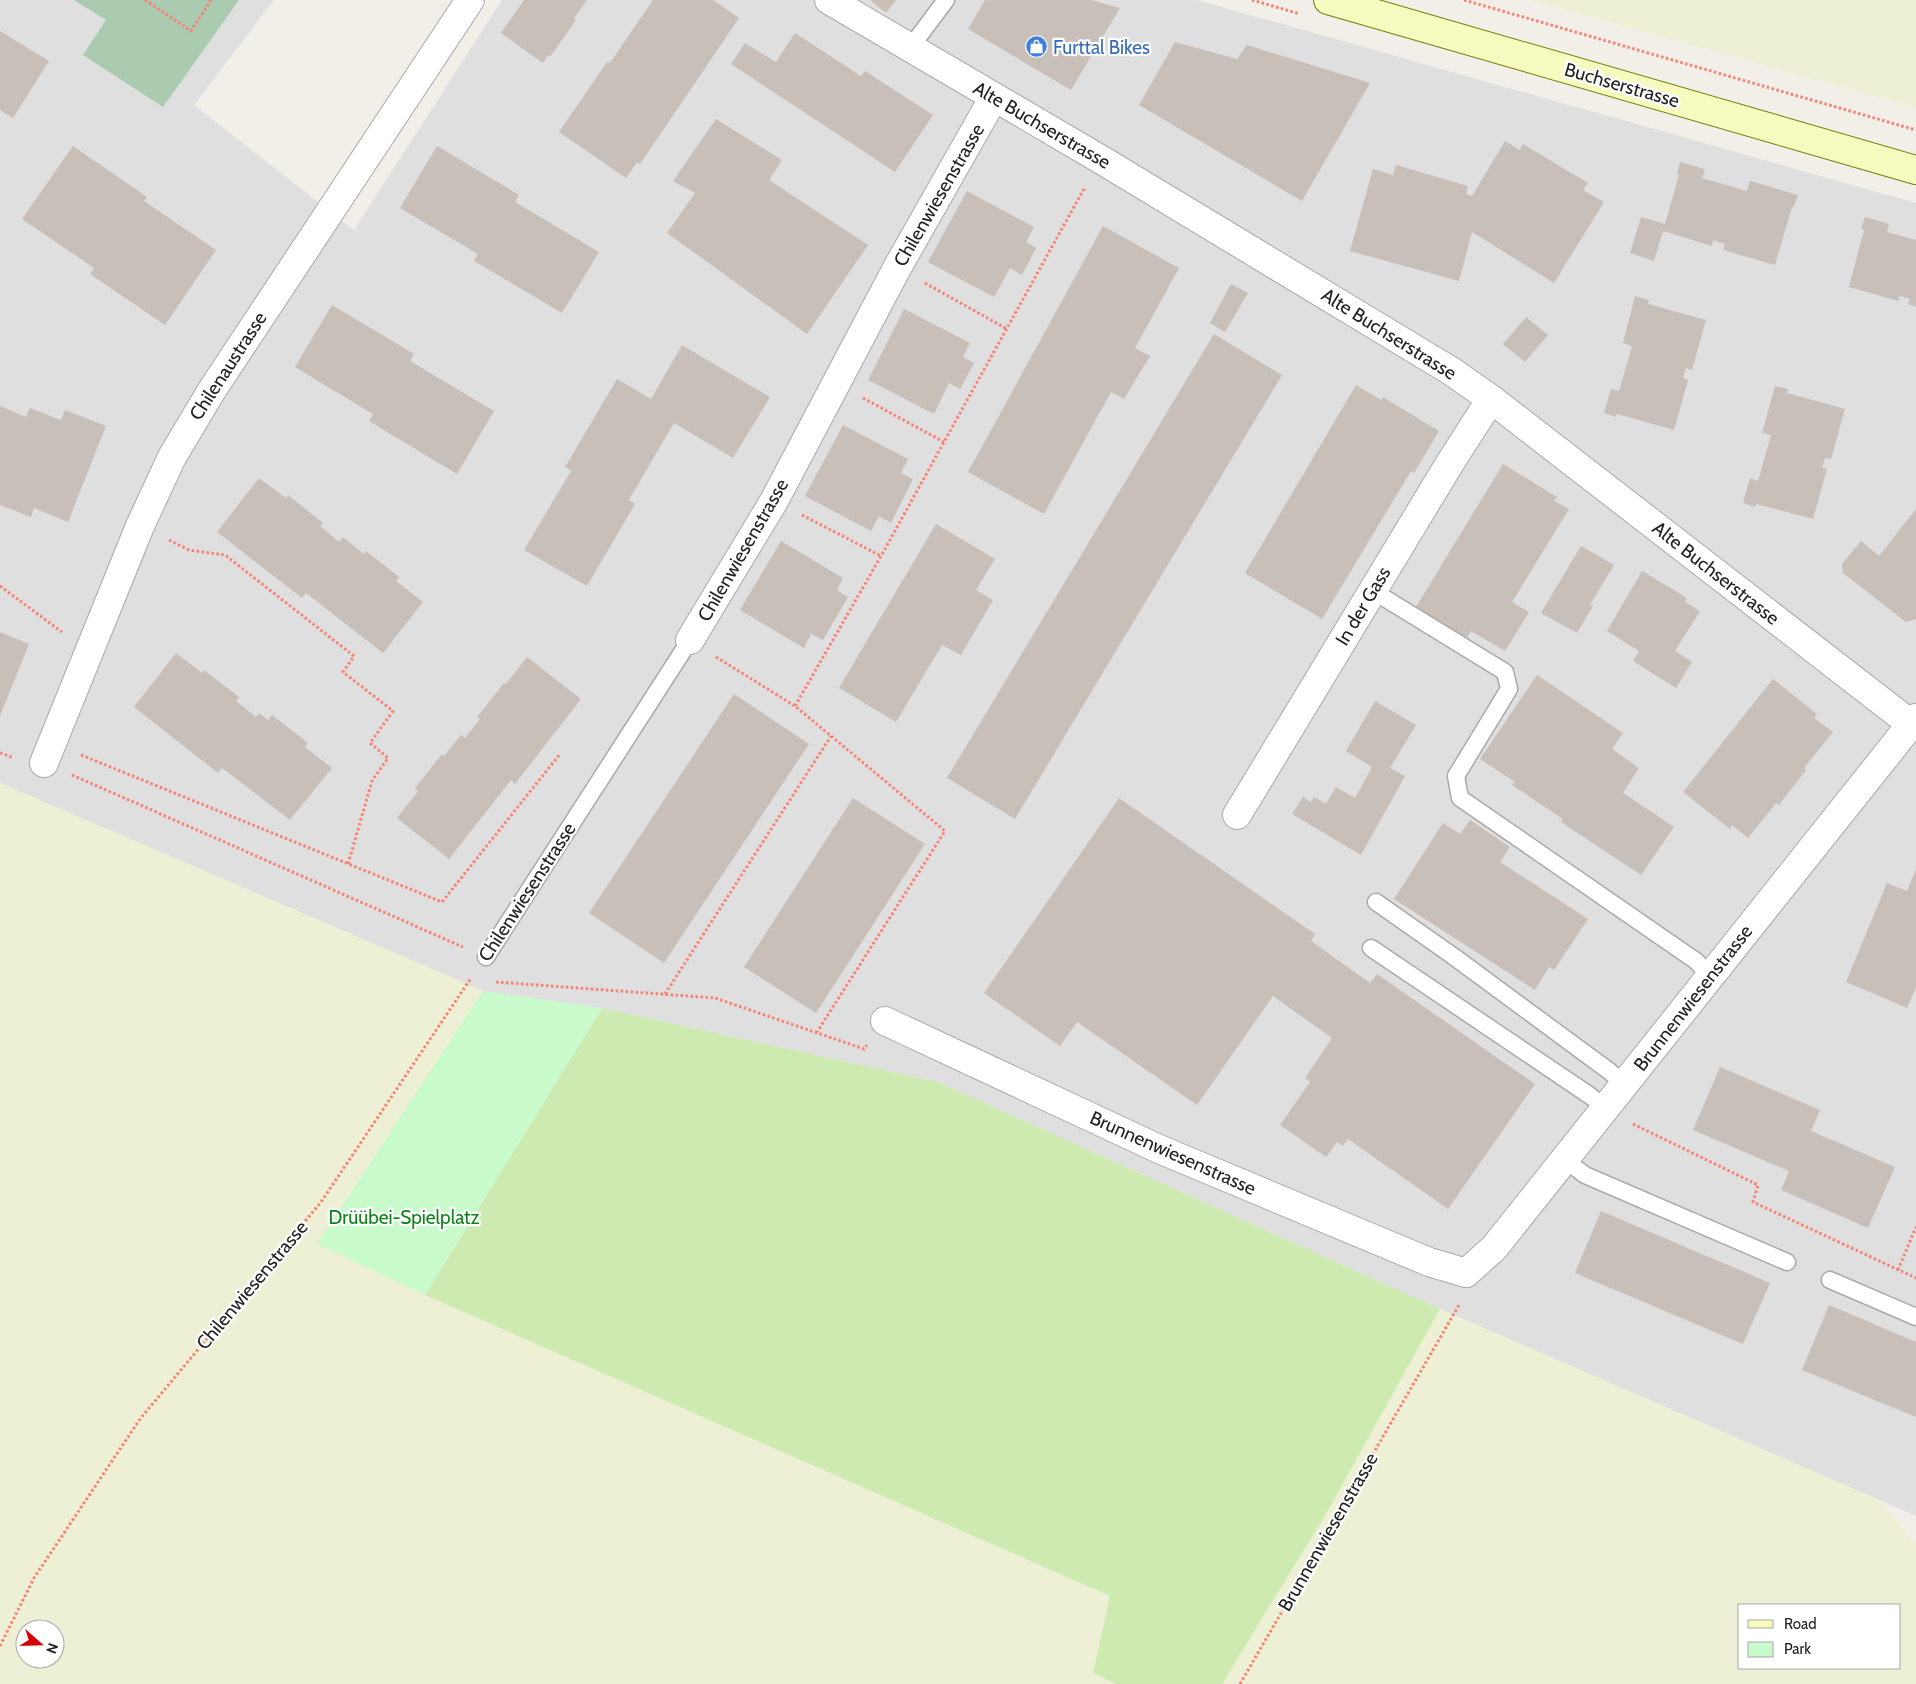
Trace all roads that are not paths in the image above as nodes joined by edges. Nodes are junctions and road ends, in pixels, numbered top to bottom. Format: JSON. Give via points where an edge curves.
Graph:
{"nodes":[{"id":1,"x":470,"y":0,"type":"edge"},
{"id":2,"x":829,"y":0,"type":"edge"},
{"id":3,"x":946,"y":0,"type":"edge"},
{"id":4,"x":1328,"y":0,"type":"edge"},
{"id":5,"x":910,"y":48,"type":"junction"},
{"id":6,"x":994,"y":97,"type":"junction"},
{"id":7,"x":1916,"y":170,"type":"edge"},
{"id":8,"x":1492,"y":398,"type":"junction"},
{"id":9,"x":1373,"y":591,"type":"junction"},
{"id":10,"x":690,"y":640,"type":"joint"},
{"id":11,"x":1914,"y":721,"type":"edge"},
{"id":12,"x":48,"y":753,"type":"road end"},
{"id":13,"x":1237,"y":815,"type":"dead end"},
{"id":14,"x":1376,"y":902,"type":"dead end"},
{"id":15,"x":1371,"y":948,"type":"dead end"},
{"id":16,"x":486,"y":957,"type":"road end"},
{"id":17,"x":1710,"y":976,"type":"junction"},
{"id":18,"x":885,"y":1021,"type":"road end"},
{"id":19,"x":1625,"y":1085,"type":"junction"},
{"id":20,"x":1607,"y":1107,"type":"junction"},
{"id":21,"x":1564,"y":1159,"type":"junction"},
{"id":22,"x":1787,"y":1262,"type":"dead end"},
{"id":23,"x":1830,"y":1280,"type":"dead end"},
{"id":24,"x":1916,"y":1317,"type":"edge"}],
"edges":[{"from":1,"to":12,"type":"street","name":"Chilenaustrasse","via":[[200,409],[172,457],[140,526]]},
{"from":2,"to":5,"type":"street","name":"Alte Buchserstrasse"},
{"from":3,"to":5,"type":"lane"},
{"from":4,"to":7,"type":"street","name":"Buchserstrasse"},
{"from":5,"to":6,"type":"street","name":"Alte Buchserstrasse"},
{"from":6,"to":8,"type":"street","name":"Alte Buchserstrasse","via":[[1357,313]]},
{"from":6,"to":10,"type":"street","name":"Chilenwiesenstrasse","via":[[897,268],[774,501]]},
{"from":8,"to":9,"type":"street","name":"In der Gass"},
{"from":8,"to":11,"type":"street","name":"Alte Buchserstrasse"},
{"from":9,"to":13,"type":"street","name":"In der Gass"},
{"from":9,"to":17,"type":"lane","via":[[1505,672],[1509,689],[1456,776],[1460,798],[1696,962]]},
{"from":10,"to":16,"type":"lane","name":"Chilenwiesenstrasse"},
{"from":11,"to":17,"type":"street","name":"Brunnenwiesenstrasse"},
{"from":14,"to":19,"type":"lane"},
{"from":15,"to":20,"type":"lane"},
{"from":17,"to":19,"type":"street","name":"Brunnenwiesenstrasse"},
{"from":18,"to":21,"type":"street","name":"Brunnenwiesenstrasse","via":[[1159,1149],[1429,1262],[1466,1273],[1494,1248]]},
{"from":19,"to":20,"type":"street","name":"Brunnenwiesenstrasse"},
{"from":20,"to":21,"type":"street","name":"Brunnenwiesenstrasse"},
{"from":21,"to":22,"type":"lane","via":[[1585,1175]]},
{"from":23,"to":24,"type":"lane"}]}
